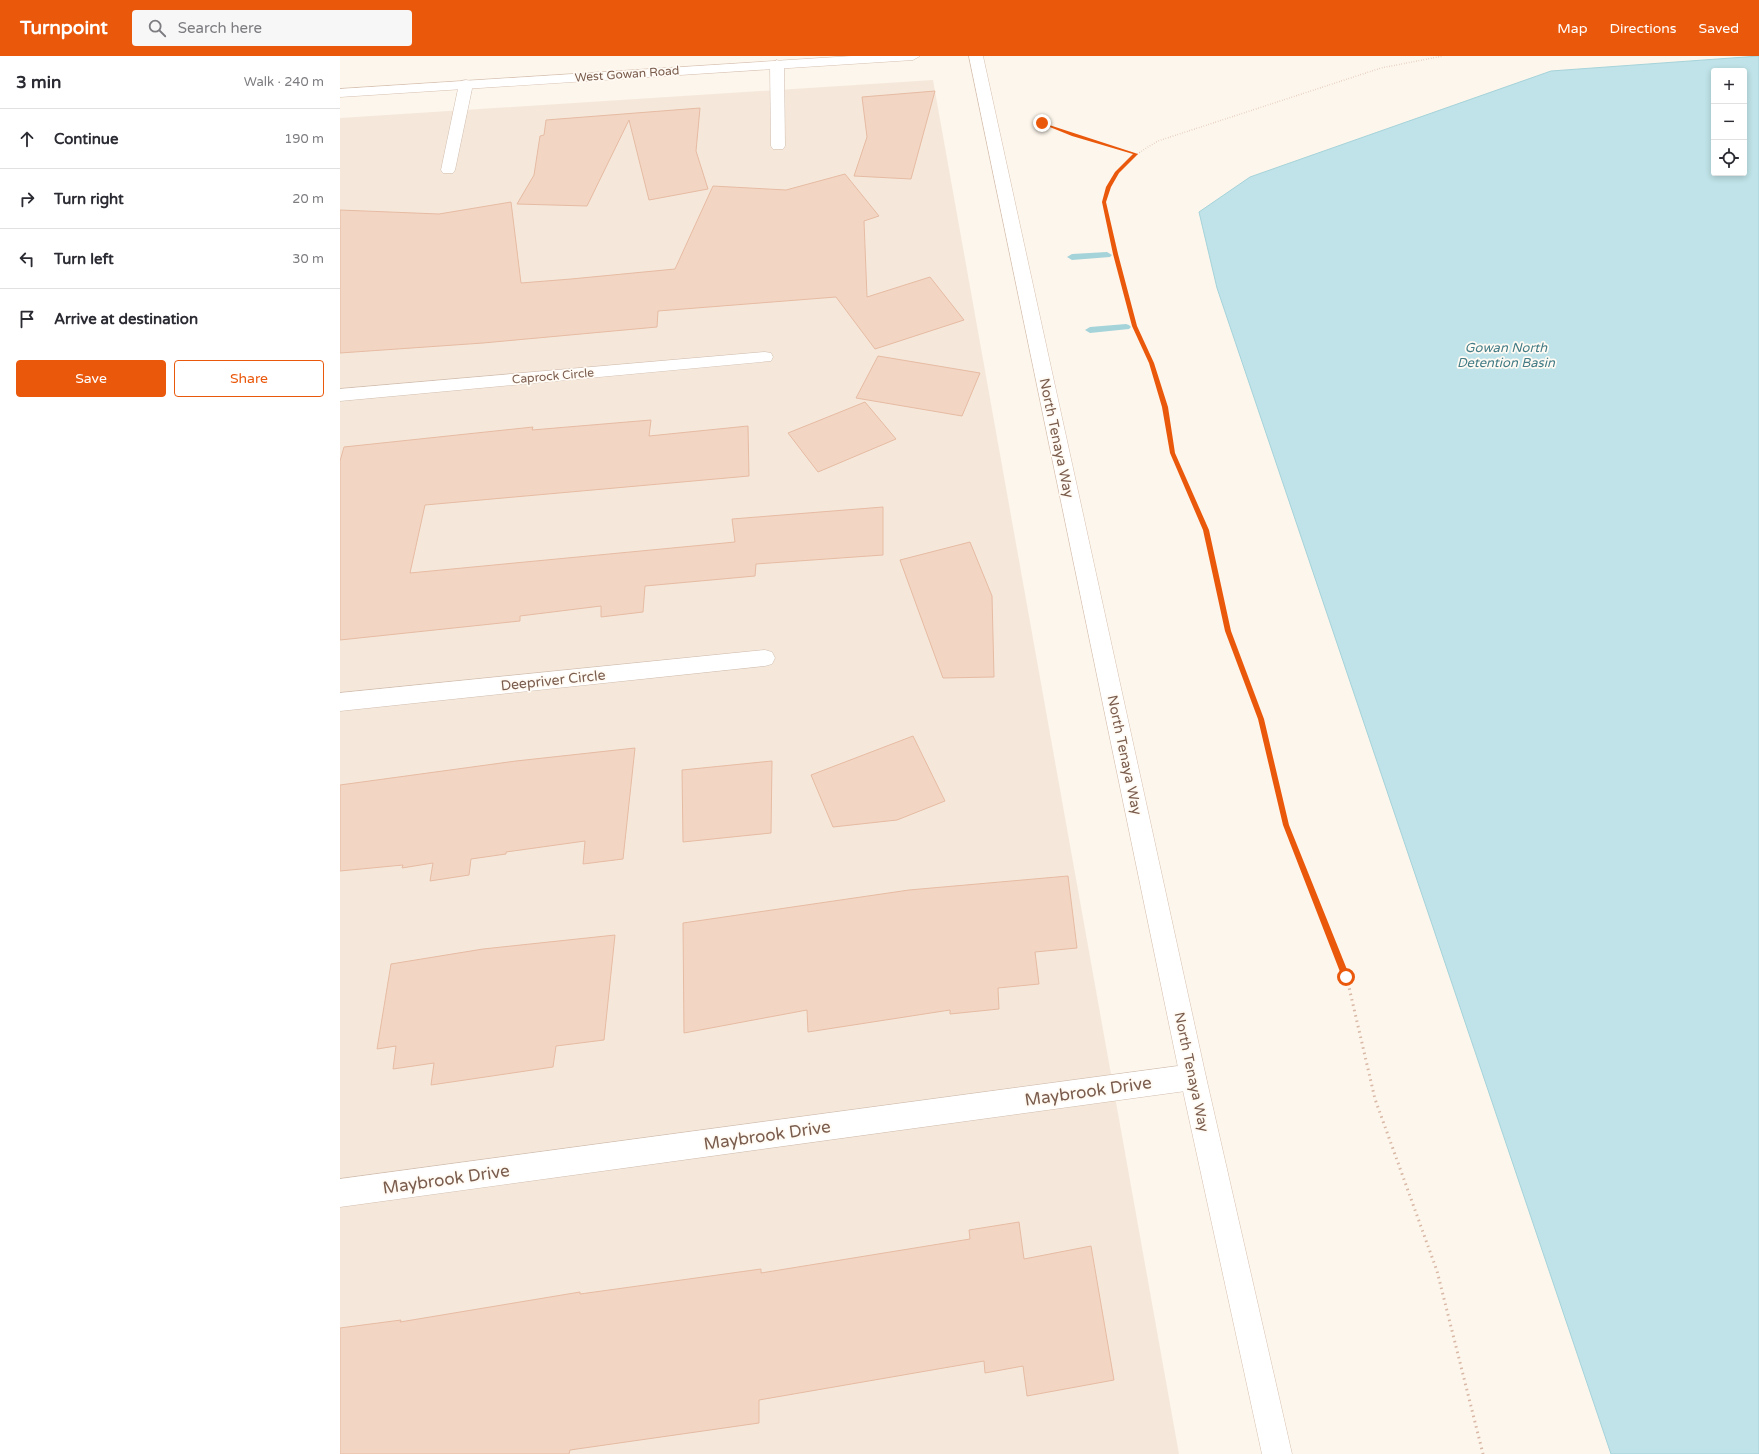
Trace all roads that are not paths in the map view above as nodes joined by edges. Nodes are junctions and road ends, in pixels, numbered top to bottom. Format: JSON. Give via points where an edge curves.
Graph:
{"nodes":[{"id":1,"x":914,"y":56,"type":"edge"},
{"id":2,"x":976,"y":56,"type":"edge"},
{"id":3,"x":777,"y":64,"type":"junction"},
{"id":4,"x":466,"y":84,"type":"junction"},
{"id":5,"x":340,"y":93,"type":"edge"},
{"id":6,"x":778,"y":146,"type":"dead end"},
{"id":7,"x":448,"y":170,"type":"dead end"},
{"id":8,"x":765,"y":357,"type":"dead end"},
{"id":9,"x":340,"y":395,"type":"edge"},
{"id":10,"x":765,"y":658,"type":"dead end"},
{"id":11,"x":340,"y":702,"type":"edge"},
{"id":12,"x":1193,"y":1077,"type":"junction"},
{"id":13,"x":340,"y":1193,"type":"edge"},
{"id":14,"x":1277,"y":1454,"type":"edge"}],
"edges":[{"from":1,"to":3,"type":"street","name":"West Gowan Road"},
{"from":2,"to":12,"type":"street","name":"North Tenaya Way"},
{"from":3,"to":4,"type":"street","name":"West Gowan Road"},
{"from":3,"to":6,"type":"street"},
{"from":4,"to":5,"type":"street","name":"West Gowan Road"},
{"from":4,"to":7,"type":"street"},
{"from":8,"to":9,"type":"street","name":"Caprock Circle"},
{"from":10,"to":11,"type":"street","name":"Deepriver Circle"},
{"from":12,"to":13,"type":"street","name":"Maybrook Drive"},
{"from":12,"to":14,"type":"street","name":"North Tenaya Way"}]}
